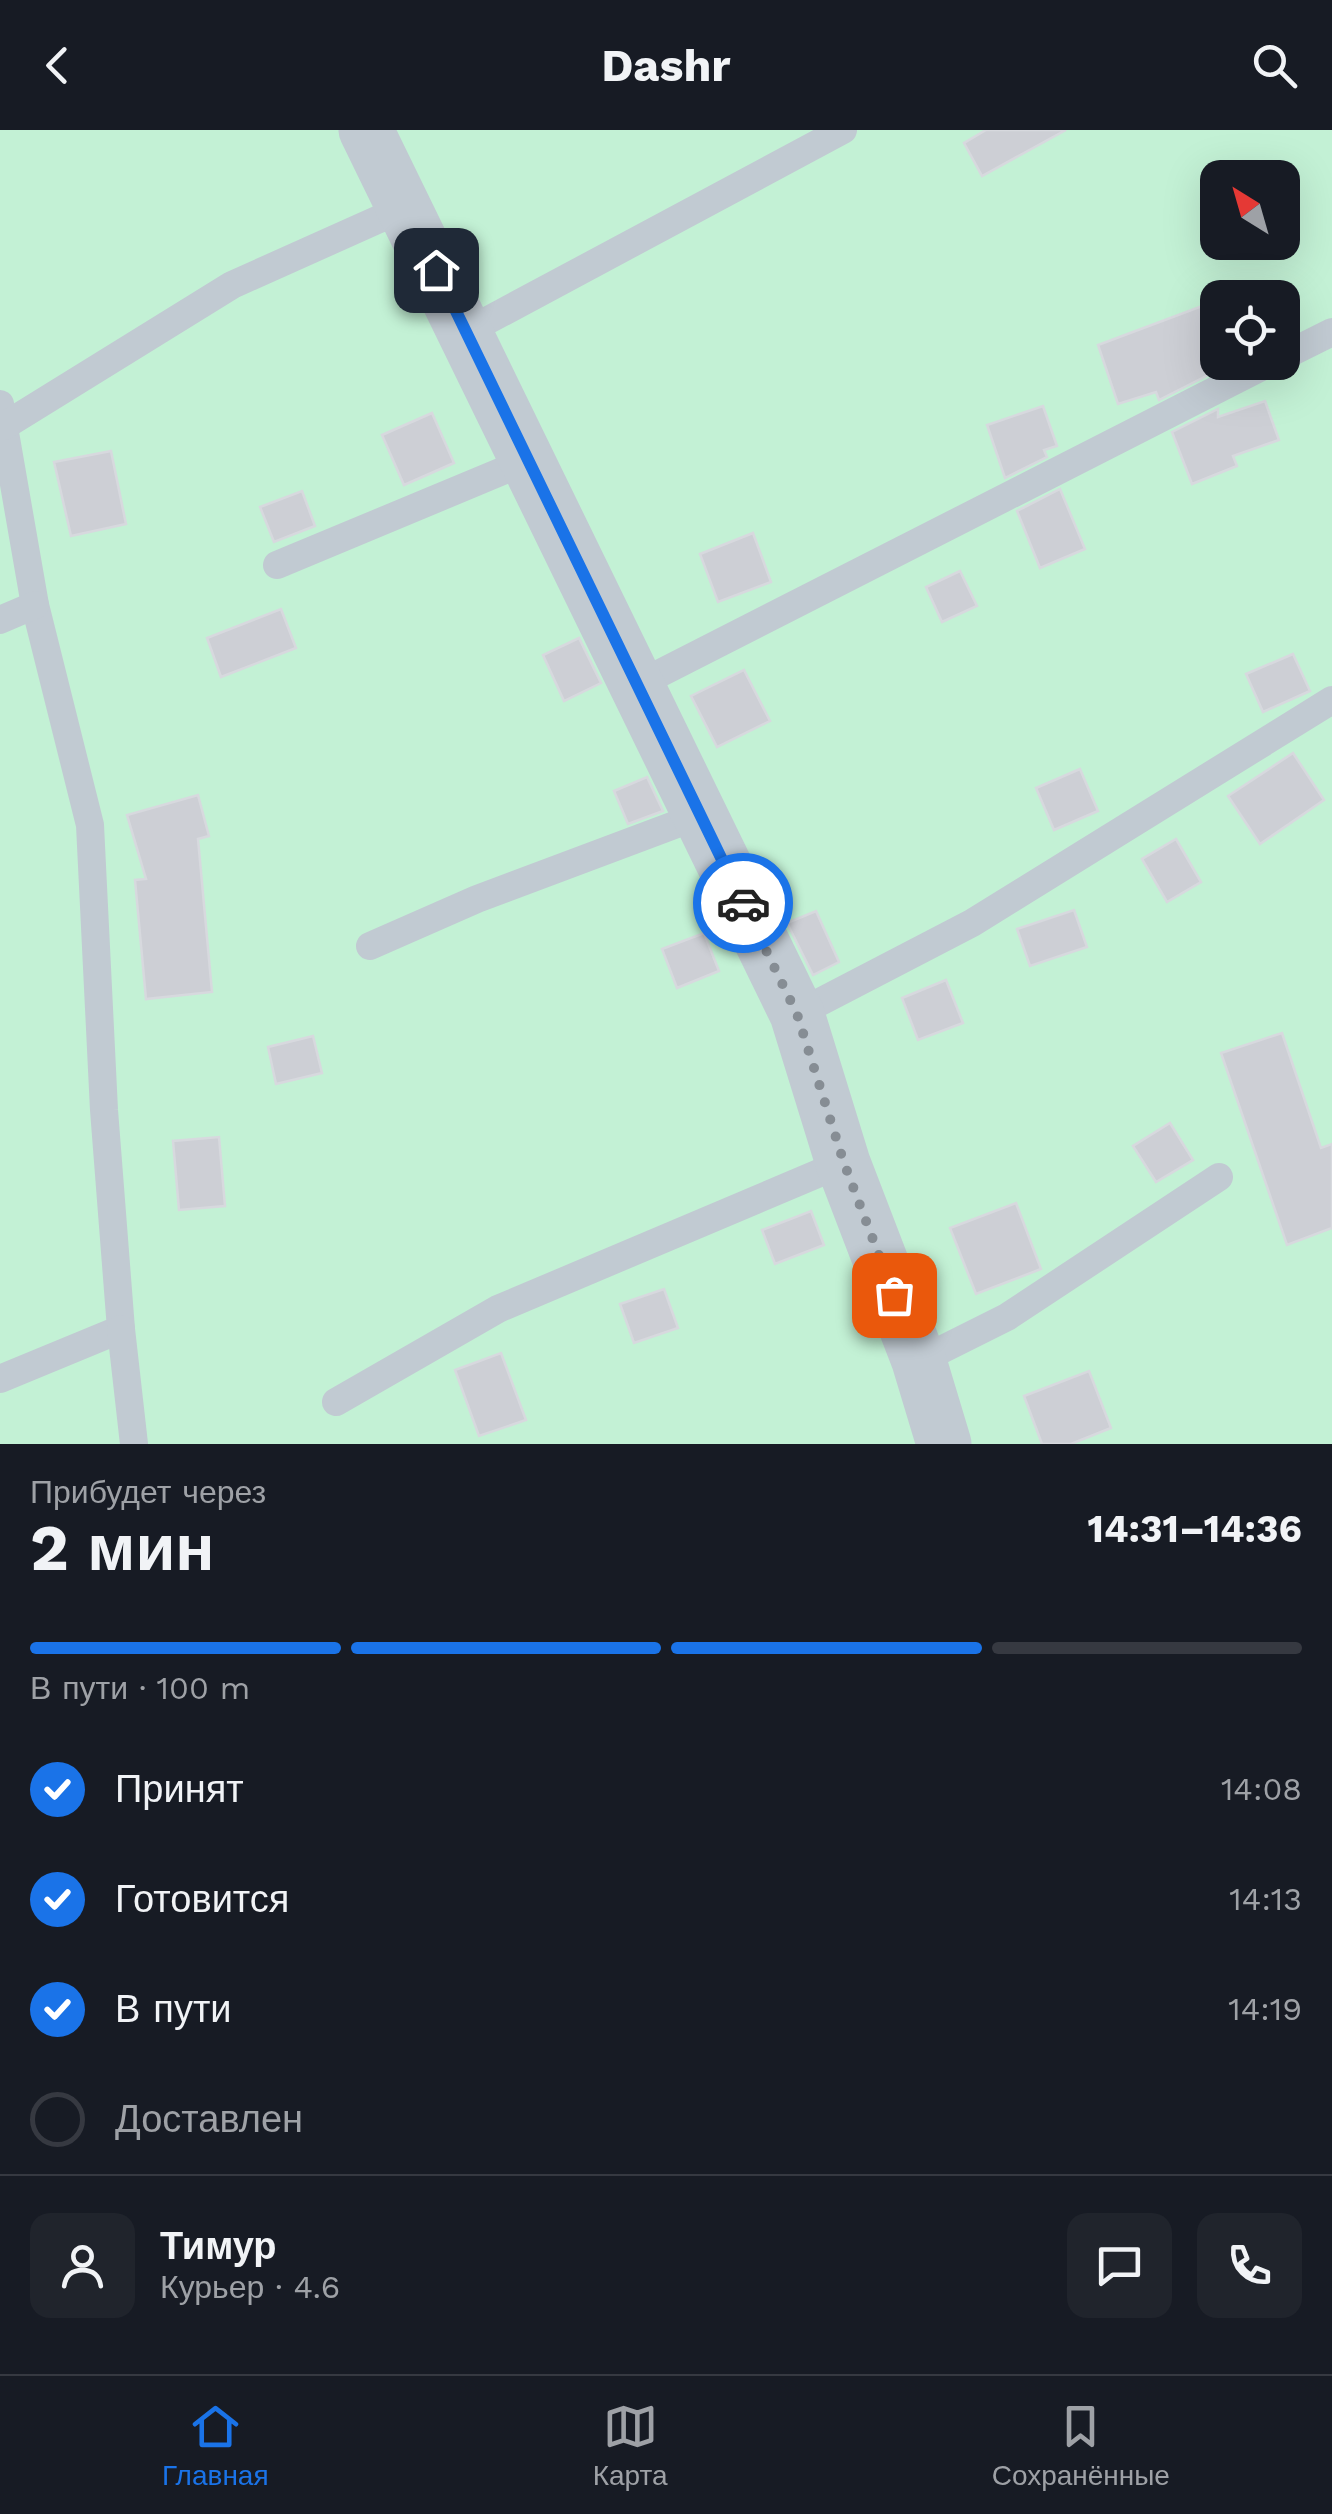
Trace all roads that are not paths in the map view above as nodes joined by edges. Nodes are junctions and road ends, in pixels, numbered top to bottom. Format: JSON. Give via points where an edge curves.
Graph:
{"nodes":[{"id":1,"x":366,"y":130,"type":"edge"},
{"id":2,"x":843,"y":130,"type":"edge"},
{"id":3,"x":406,"y":207,"type":"junction"},
{"id":4,"x":466,"y":332,"type":"junction"},
{"id":5,"x":1332,"y":332,"type":"edge"},
{"id":6,"x":1300,"y":348,"type":"edge"},
{"id":7,"x":1236,"y":380,"type":"edge"},
{"id":8,"x":2,"y":415,"type":"edge"},
{"id":9,"x":529,"y":460,"type":"junction"},
{"id":10,"x":277,"y":565,"type":"dead end"},
{"id":11,"x":35,"y":606,"type":"junction"},
{"id":12,"x":0,"y":620,"type":"edge"},
{"id":13,"x":637,"y":684,"type":"junction"},
{"id":14,"x":1332,"y":700,"type":"edge"},
{"id":15,"x":700,"y":815,"type":"junction"},
{"id":16,"x":370,"y":946,"type":"dead end"},
{"id":17,"x":797,"y":1014,"type":"junction"},
{"id":18,"x":844,"y":1163,"type":"junction"},
{"id":19,"x":1219,"y":1178,"type":"dead end"},
{"id":20,"x":121,"y":1329,"type":"junction"},
{"id":21,"x":919,"y":1361,"type":"junction"},
{"id":22,"x":0,"y":1379,"type":"edge"},
{"id":23,"x":336,"y":1402,"type":"dead end"},
{"id":24,"x":134,"y":1444,"type":"edge"},
{"id":25,"x":944,"y":1444,"type":"edge"}],
"edges":[{"from":1,"to":3,"type":"street"},
{"from":2,"to":4,"type":"lane"},
{"from":3,"to":4,"type":"street"},
{"from":3,"to":8,"type":"lane","via":[[232,285]]},
{"from":4,"to":9,"type":"street"},
{"from":5,"to":6,"type":"lane"},
{"from":7,"to":13,"type":"lane"},
{"from":8,"to":11,"type":"lane"},
{"from":9,"to":10,"type":"lane"},
{"from":9,"to":13,"type":"street"},
{"from":11,"to":12,"type":"lane"},
{"from":11,"to":20,"type":"lane","via":[[90,825]]},
{"from":13,"to":15,"type":"street"},
{"from":14,"to":17,"type":"lane","via":[[972,923]]},
{"from":15,"to":16,"type":"lane"},
{"from":15,"to":17,"type":"street"},
{"from":17,"to":18,"type":"street"},
{"from":18,"to":21,"type":"street"},
{"from":18,"to":23,"type":"lane","via":[[498,1309]]},
{"from":19,"to":21,"type":"lane","via":[[1007,1317]]},
{"from":20,"to":22,"type":"lane"},
{"from":20,"to":24,"type":"lane"},
{"from":21,"to":25,"type":"street"}]}
